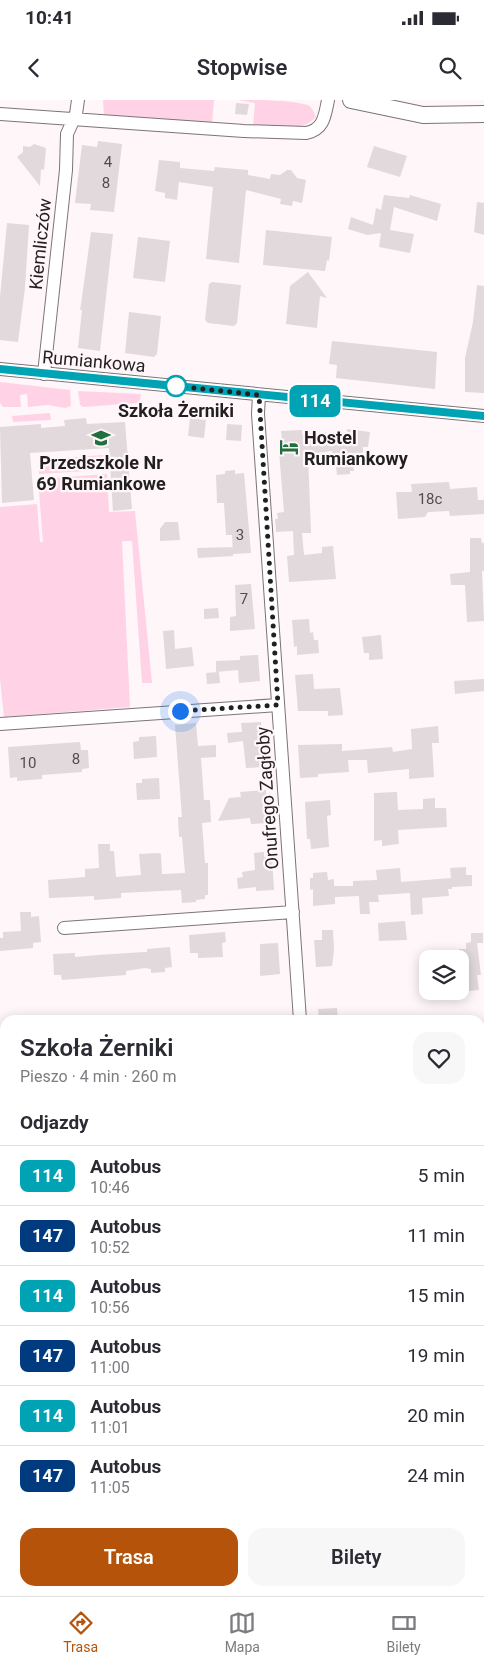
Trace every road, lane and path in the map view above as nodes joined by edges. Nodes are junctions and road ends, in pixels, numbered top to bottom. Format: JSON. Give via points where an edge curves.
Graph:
{"nodes":[{"id":1,"x":78,"y":100,"type":"edge"},
{"id":2,"x":328,"y":100,"type":"edge"},
{"id":3,"x":351,"y":100,"type":"edge"},
{"id":4,"x":0,"y":114,"type":"edge"},
{"id":5,"x":484,"y":114,"type":"edge"},
{"id":6,"x":73,"y":119,"type":"junction"},
{"id":7,"x":0,"y":369,"type":"edge"},
{"id":8,"x":44,"y":374,"type":"junction"},
{"id":9,"x":259,"y":395,"type":"junction"},
{"id":10,"x":484,"y":416,"type":"edge"},
{"id":11,"x":278,"y":705,"type":"junction"},
{"id":12,"x":0,"y":724,"type":"edge"},
{"id":13,"x":293,"y":912,"type":"junction"},
{"id":14,"x":64,"y":928,"type":"dead end"},
{"id":15,"x":300,"y":1015,"type":"edge"}],
"edges":[{"from":1,"to":6,"type":"street","name":"Kiemliczów"},
{"from":2,"to":6,"type":"street","via":[[322,124],[315,131],[306,133]]},
{"from":3,"to":5,"type":"street","via":[[423,115]]},
{"from":4,"to":6,"type":"street"},
{"from":6,"to":8,"type":"street","name":"Kiemliczów","via":[[67,134]]},
{"from":7,"to":8,"type":"street","name":"Rumiankowa"},
{"from":8,"to":9,"type":"street","name":"Rumiankowa"},
{"from":9,"to":10,"type":"street","name":"Rumiankowa"},
{"from":9,"to":11,"type":"street","name":"Onufrego Zagłoby"},
{"from":11,"to":12,"type":"street"},
{"from":11,"to":13,"type":"street","name":"Onufrego Zagłoby"},
{"from":13,"to":14,"type":"street"},
{"from":13,"to":15,"type":"street","name":"Onufrego Zagłoby"}]}
